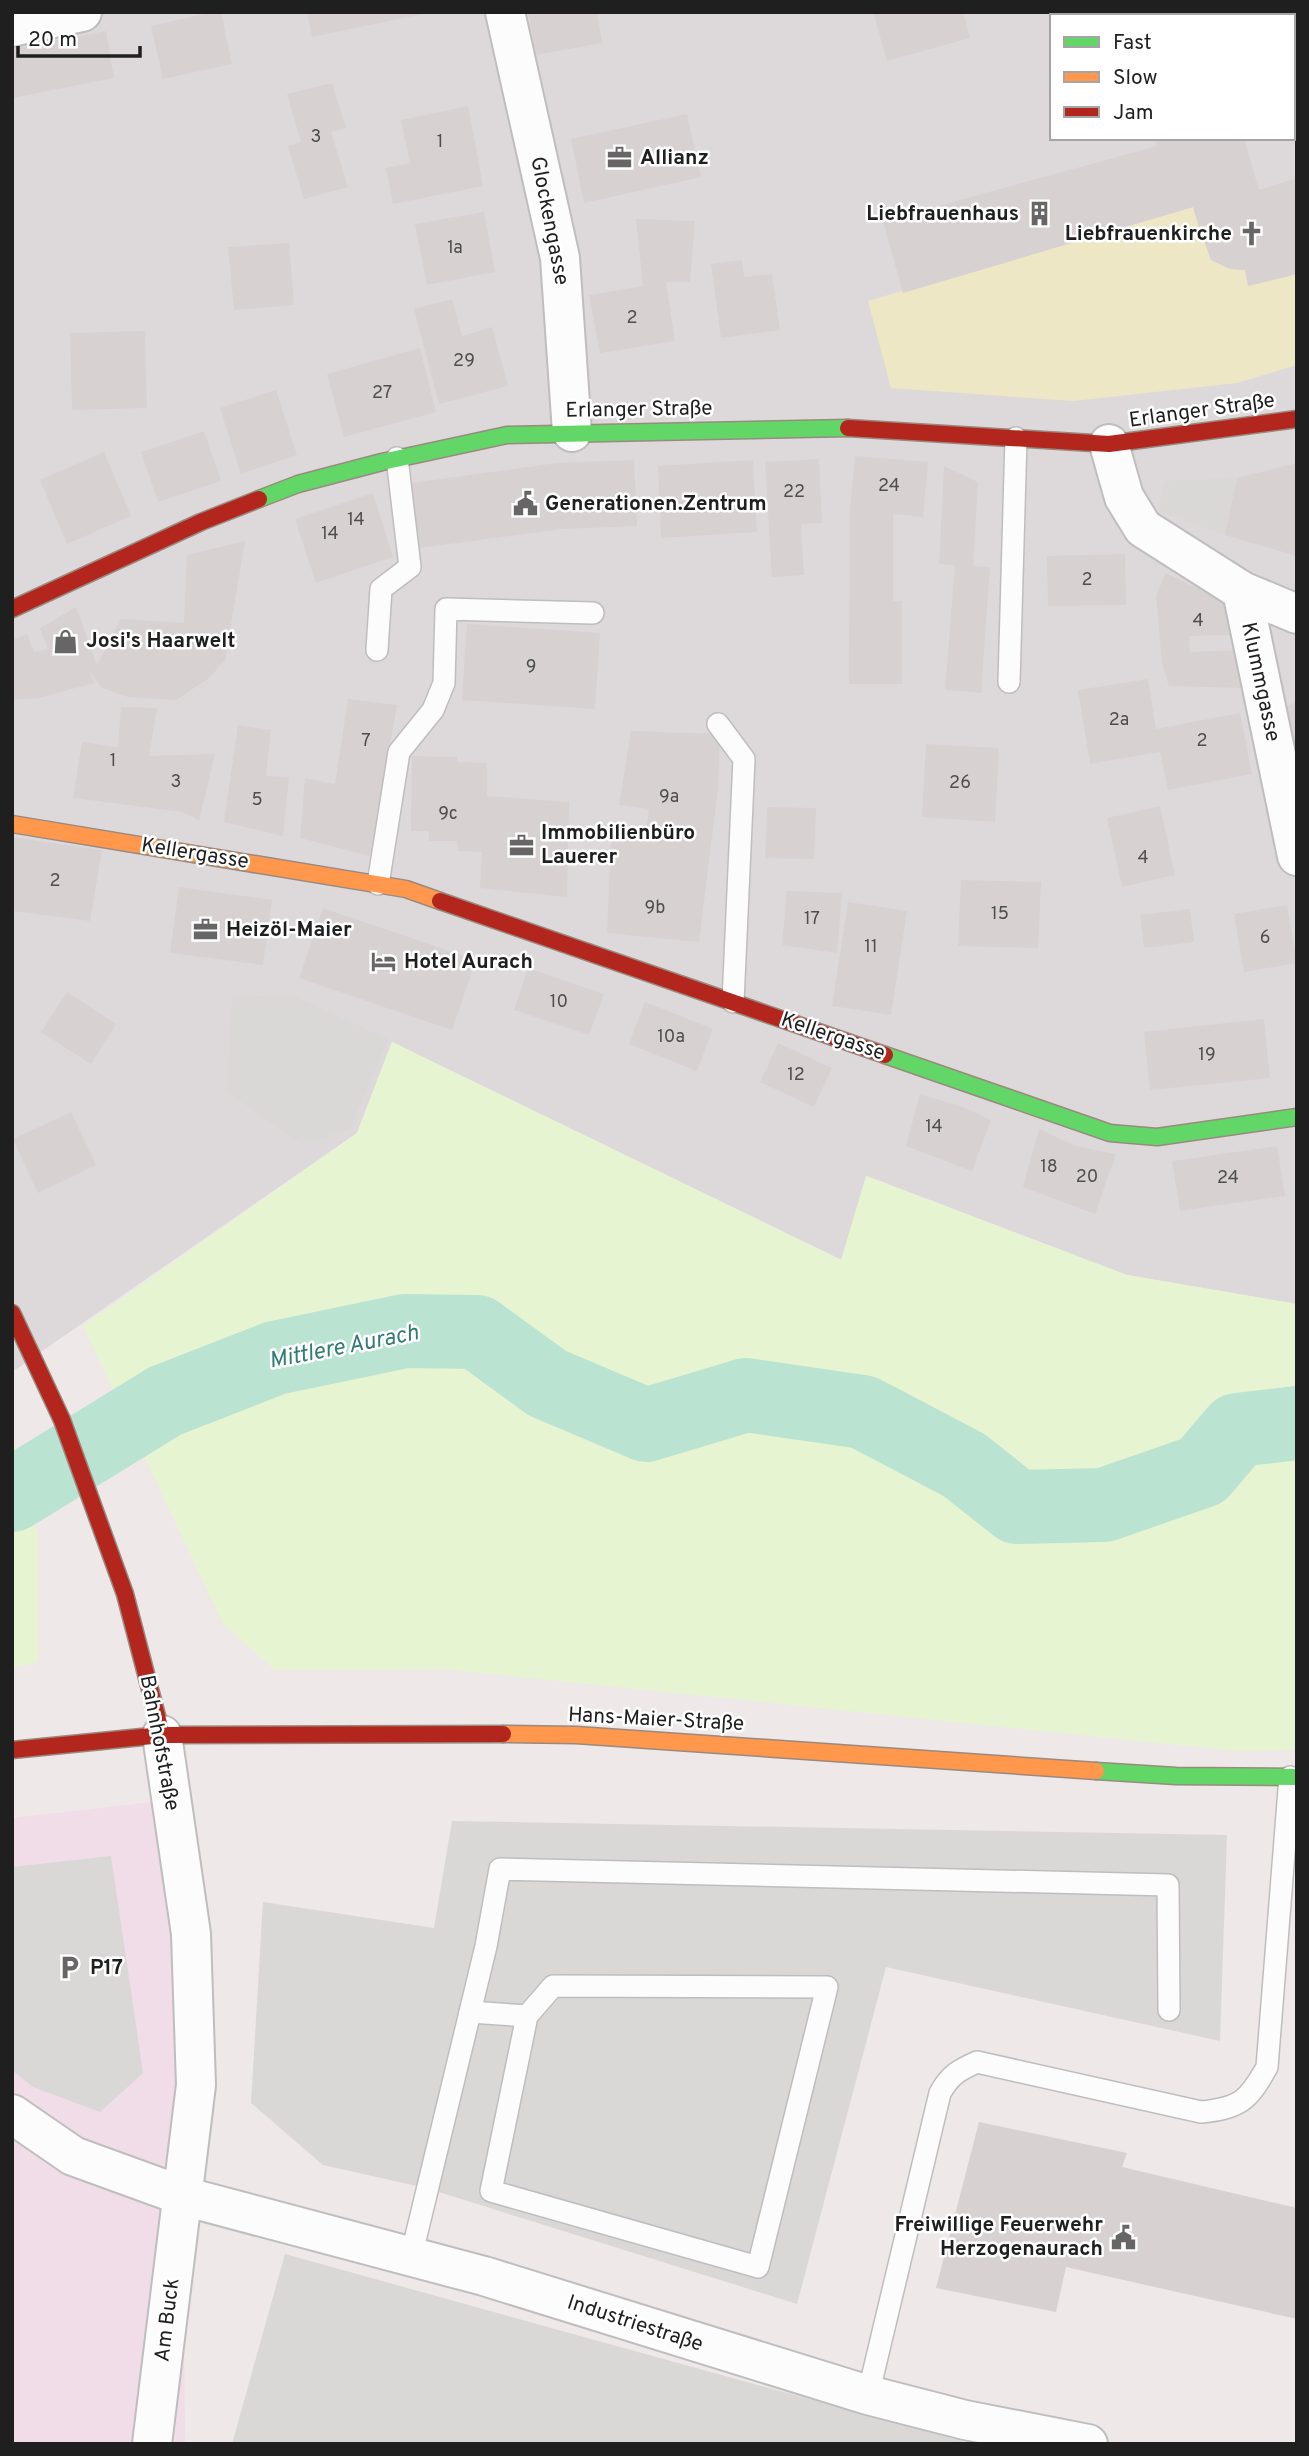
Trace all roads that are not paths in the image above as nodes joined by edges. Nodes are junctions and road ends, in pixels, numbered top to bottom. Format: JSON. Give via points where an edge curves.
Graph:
{"nodes":[{"id":1,"x":82,"y":12,"type":"edge"},
{"id":2,"x":505,"y":12,"type":"edge"},
{"id":3,"x":12,"y":27,"type":"edge"},
{"id":4,"x":1297,"y":419,"type":"edge"},
{"id":5,"x":572,"y":432,"type":"junction"},
{"id":6,"x":1016,"y":438,"type":"junction"},
{"id":7,"x":1109,"y":444,"type":"junction"},
{"id":8,"x":397,"y":458,"type":"junction"},
{"id":9,"x":1241,"y":591,"type":"junction"},
{"id":10,"x":12,"y":609,"type":"edge"},
{"id":11,"x":593,"y":613,"type":"dead end"},
{"id":12,"x":1297,"y":614,"type":"edge"},
{"id":13,"x":377,"y":650,"type":"dead end"},
{"id":14,"x":1009,"y":682,"type":"dead end"},
{"id":15,"x":718,"y":724,"type":"dead end"},
{"id":16,"x":12,"y":824,"type":"edge"},
{"id":17,"x":1297,"y":856,"type":"edge"},
{"id":18,"x":378,"y":884,"type":"junction"},
{"id":19,"x":733,"y":1002,"type":"junction"},
{"id":20,"x":1297,"y":1116,"type":"edge"},
{"id":21,"x":12,"y":1313,"type":"edge"},
{"id":22,"x":162,"y":1735,"type":"junction"},
{"id":23,"x":12,"y":1751,"type":"edge"},
{"id":24,"x":1293,"y":1777,"type":"edge"},
{"id":25,"x":1169,"y":2010,"type":"dead end"},
{"id":26,"x":470,"y":2012,"type":"junction"},
{"id":27,"x":527,"y":2016,"type":"junction"},
{"id":28,"x":12,"y":2115,"type":"edge"},
{"id":29,"x":183,"y":2196,"type":"junction"},
{"id":30,"x":411,"y":2257,"type":"junction"},
{"id":31,"x":868,"y":2395,"type":"junction"},
{"id":32,"x":152,"y":2444,"type":"edge"},
{"id":33,"x":1088,"y":2444,"type":"edge"}],
"edges":[{"from":1,"to":3,"type":"street"},
{"from":2,"to":5,"type":"street","name":"Glockengasse","via":[[560,258]]},
{"from":4,"to":7,"type":"street","name":"Erlanger Straße"},
{"from":5,"to":6,"type":"street","name":"Erlanger Straße","via":[[850,428]]},
{"from":5,"to":8,"type":"street","name":"Erlanger Straße","via":[[507,435]]},
{"from":6,"to":7,"type":"street","name":"Erlanger Straße"},
{"from":6,"to":14,"type":"lane"},
{"from":7,"to":9,"type":"street","via":[[1124,497],[1143,528]]},
{"from":8,"to":10,"type":"street","name":"Erlanger Straße","via":[[298,484],[201,522]]},
{"from":8,"to":13,"type":"lane","via":[[410,568],[381,589]]},
{"from":9,"to":12,"type":"street"},
{"from":9,"to":17,"type":"street","name":"Klummgasse"},
{"from":11,"to":18,"type":"lane","via":[[446,609],[444,683],[433,709],[399,752]]},
{"from":15,"to":19,"type":"lane","via":[[744,759]]},
{"from":16,"to":18,"type":"street","name":"Kellergasse"},
{"from":18,"to":19,"type":"street","name":"Kellergasse","via":[[406,889]]},
{"from":19,"to":20,"type":"street","name":"Kellergasse","via":[[1110,1133],[1157,1137]]},
{"from":21,"to":22,"type":"street","name":"Bahnhofstraße","via":[[62,1420],[125,1594]]},
{"from":22,"to":23,"type":"street","name":"Hans-Maier-Straße"},
{"from":22,"to":24,"type":"street","name":"Hans-Maier-Straße","via":[[576,1735],[1162,1775]]},
{"from":22,"to":29,"type":"street","name":"Bahnhofstraße","via":[[191,1934],[196,2085]]},
{"from":24,"to":31,"type":"lane","via":[[1267,2067],[1255,2089],[1242,2103],[1201,2112],[977,2062],[957,2070],[940,2093]]},
{"from":25,"to":26,"type":"lane","via":[[1168,1885],[500,1869]]},
{"from":26,"to":27,"type":"lane"},
{"from":26,"to":30,"type":"lane"},
{"from":27,"to":27,"type":"lane","via":[[553,1986],[827,1987],[758,2267],[491,2191]]},
{"from":28,"to":29,"type":"street","name":"Industriestraße","via":[[73,2156]]},
{"from":29,"to":30,"type":"street","name":"Industriestraße"},
{"from":29,"to":32,"type":"street","name":"Am Buck"},
{"from":30,"to":31,"type":"street","name":"Industriestraße"},
{"from":31,"to":33,"type":"street","name":"Industriestraße"}]}
